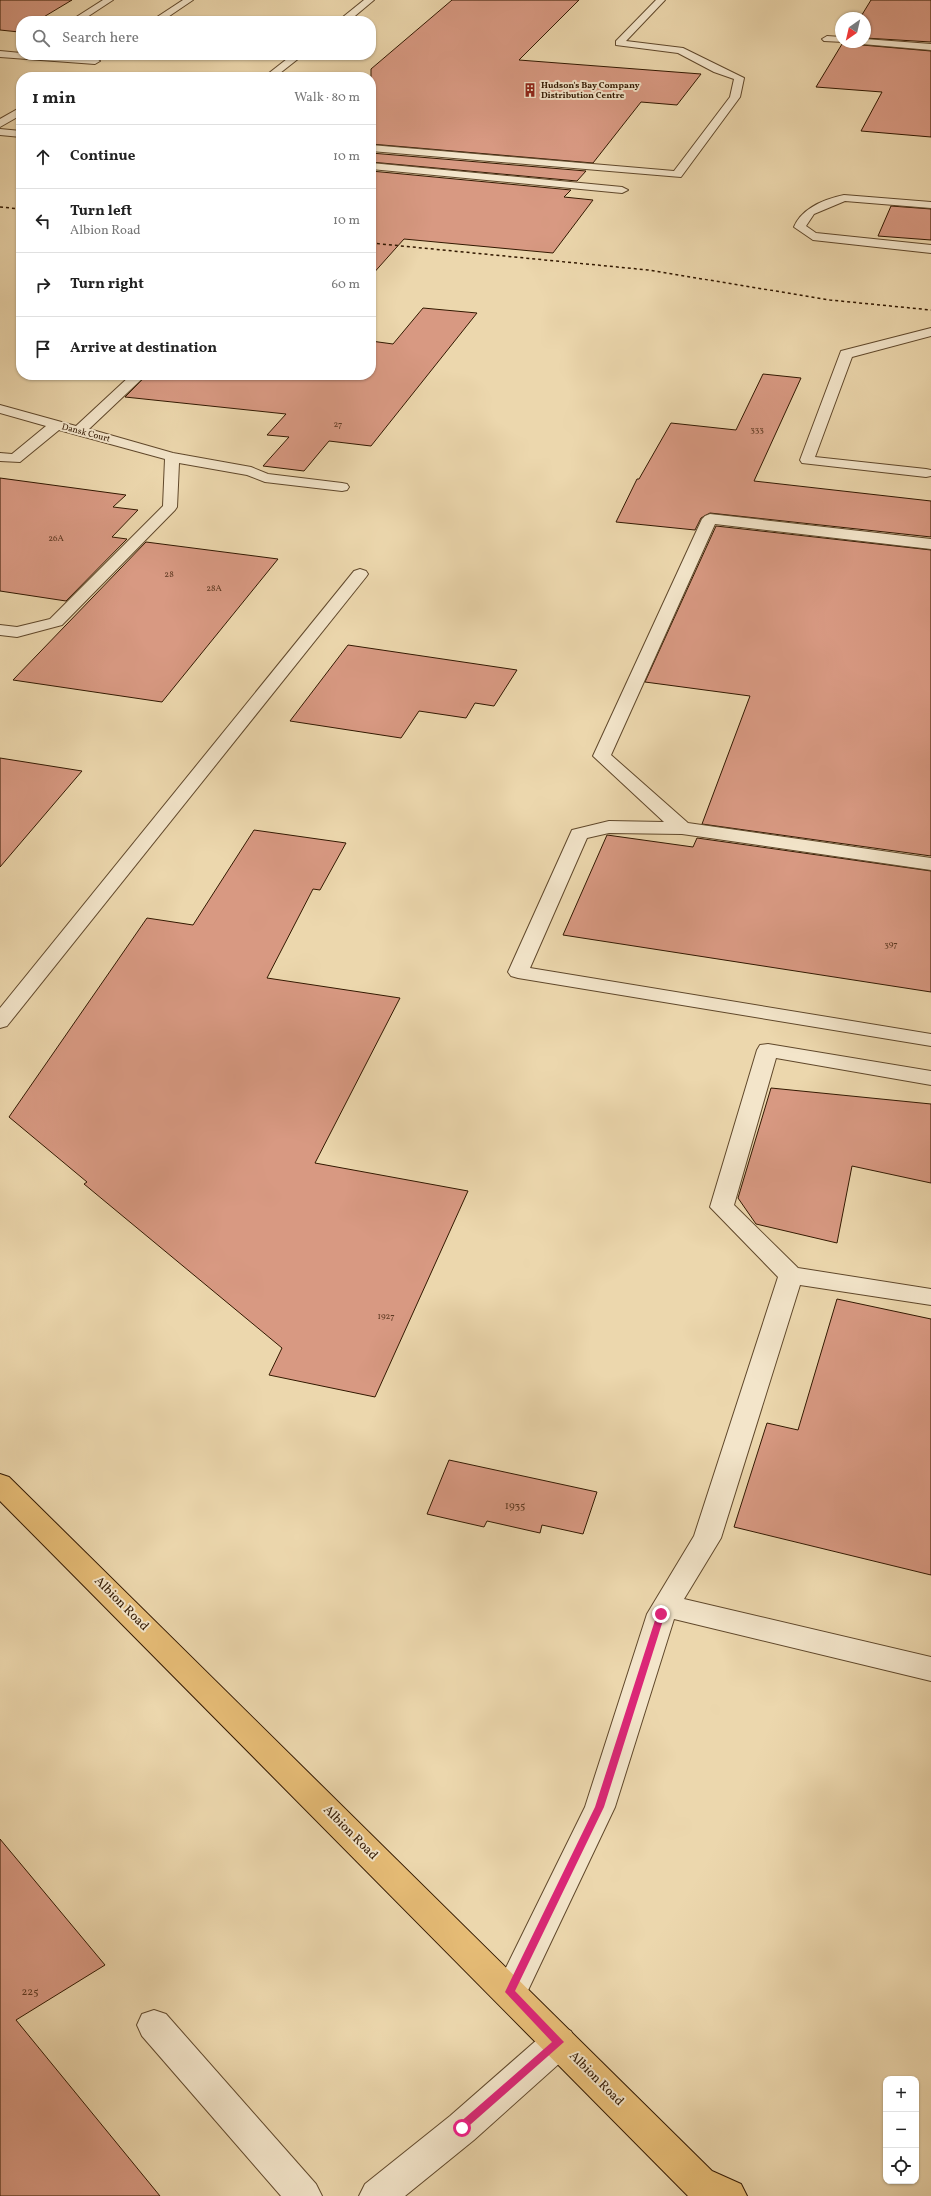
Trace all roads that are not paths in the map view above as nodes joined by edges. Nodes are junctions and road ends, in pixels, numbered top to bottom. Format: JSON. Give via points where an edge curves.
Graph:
{"nodes":[{"id":1,"x":109,"y":0,"type":"edge"},
{"id":2,"x":189,"y":0,"type":"edge"},
{"id":3,"x":370,"y":0,"type":"edge"},
{"id":4,"x":661,"y":0,"type":"edge"},
{"id":5,"x":83,"y":16,"type":"edge"},
{"id":6,"x":164,"y":16,"type":"edge"},
{"id":7,"x":349,"y":16,"type":"edge"},
{"id":8,"x":827,"y":39,"type":"dead end"},
{"id":9,"x":835,"y":40,"type":"edge"},
{"id":10,"x":871,"y":42,"type":"edge"},
{"id":11,"x":931,"y":47,"type":"edge"},
{"id":12,"x":0,"y":54,"type":"edge"},
{"id":13,"x":16,"y":55,"type":"edge"},
{"id":14,"x":81,"y":60,"type":"edge"},
{"id":15,"x":291,"y":60,"type":"edge"},
{"id":16,"x":95,"y":61,"type":"joint"},
{"id":17,"x":83,"y":69,"type":"dead end"},
{"id":18,"x":276,"y":72,"type":"edge"},
{"id":19,"x":16,"y":114,"type":"edge"},
{"id":20,"x":0,"y":124,"type":"edge"},
{"id":21,"x":0,"y":132,"type":"edge"},
{"id":22,"x":16,"y":134,"type":"edge"},
{"id":23,"x":376,"y":148,"type":"edge"},
{"id":24,"x":376,"y":166,"type":"edge"},
{"id":25,"x":622,"y":190,"type":"dead end"},
{"id":26,"x":931,"y":205,"type":"edge"},
{"id":27,"x":931,"y":249,"type":"edge"},
{"id":28,"x":931,"y":332,"type":"edge"},
{"id":29,"x":134,"y":380,"type":"edge"},
{"id":30,"x":0,"y":409,"type":"edge"},
{"id":31,"x":20,"y":415,"type":"junction"},
{"id":32,"x":7,"y":423,"type":"dead end"},
{"id":33,"x":56,"y":425,"type":"junction"},
{"id":34,"x":79,"y":431,"type":"junction"},
{"id":35,"x":0,"y":457,"type":"edge"},
{"id":36,"x":172,"y":457,"type":"junction"},
{"id":37,"x":15,"y":459,"type":"junction"},
{"id":38,"x":0,"y":472,"type":"edge"},
{"id":39,"x":926,"y":474,"type":"dead end"},
{"id":40,"x":342,"y":486,"type":"dead end"},
{"id":41,"x":931,"y":544,"type":"edge"},
{"id":42,"x":360,"y":574,"type":"dead end"},
{"id":43,"x":0,"y":630,"type":"edge"},
{"id":44,"x":682,"y":828,"type":"junction"},
{"id":45,"x":931,"y":864,"type":"edge"},
{"id":46,"x":0,"y":1022,"type":"edge"},
{"id":47,"x":931,"y":1040,"type":"edge"},
{"id":48,"x":931,"y":1078,"type":"edge"},
{"id":49,"x":791,"y":1275,"type":"junction"},
{"id":50,"x":931,"y":1297,"type":"edge"},
{"id":51,"x":0,"y":1484,"type":"edge"},
{"id":52,"x":666,"y":1606,"type":"junction"},
{"id":53,"x":931,"y":1669,"type":"edge"},
{"id":54,"x":510,"y":1992,"type":"junction"},
{"id":55,"x":154,"y":2025,"type":"dead end"},
{"id":56,"x":559,"y":2042,"type":"junction"},
{"id":57,"x":712,"y":2192,"type":"edge"},
{"id":58,"x":304,"y":2196,"type":"edge"},
{"id":59,"x":377,"y":2196,"type":"edge"}],
"edges":[{"from":1,"to":5,"type":"street"},
{"from":2,"to":6,"type":"street"},
{"from":3,"to":7,"type":"street"},
{"from":4,"to":23,"type":"street","via":[[620,43],[680,50],[717,70],[739,78],[735,97],[677,175]]},
{"from":8,"to":9,"type":"street"},
{"from":10,"to":11,"type":"street"},
{"from":12,"to":13,"type":"street"},
{"from":14,"to":16,"type":"street"},
{"from":15,"to":18,"type":"street"},
{"from":16,"to":17,"type":"street"},
{"from":19,"to":20,"type":"street"},
{"from":21,"to":22,"type":"street"},
{"from":24,"to":25,"type":"street"},
{"from":26,"to":27,"type":"street","via":[[844,198],[810,212],[800,227],[813,236]]},
{"from":28,"to":39,"type":"street","via":[[846,354],[807,460]]},
{"from":29,"to":34,"type":"street"},
{"from":30,"to":31,"type":"street","name":"Dansk Court"},
{"from":31,"to":32,"type":"street"},
{"from":31,"to":33,"type":"street","name":"Dansk Court"},
{"from":33,"to":34,"type":"street","name":"Dansk Court"},
{"from":33,"to":37,"type":"street"},
{"from":34,"to":36,"type":"street","name":"Dansk Court"},
{"from":35,"to":37,"type":"street"},
{"from":36,"to":40,"type":"street","name":"Dansk Court","via":[[251,471],[265,478]]},
{"from":36,"to":43,"type":"street","via":[[170,507],[72,606],[56,622],[17,632]]},
{"from":37,"to":38,"type":"street"},
{"from":41,"to":44,"type":"street","via":[[710,518],[602,756]]},
{"from":42,"to":46,"type":"street"},
{"from":44,"to":45,"type":"street"},
{"from":44,"to":47,"type":"street","via":[[609,827],[579,834],[518,972]]},
{"from":48,"to":49,"type":"street","via":[[768,1050],[722,1207]]},
{"from":49,"to":50,"type":"street"},
{"from":49,"to":52,"type":"street","via":[[707,1538]]},
{"from":51,"to":54,"type":"main road","name":"Albion Road"},
{"from":52,"to":53,"type":"street"},
{"from":52,"to":54,"type":"street","via":[[661,1614],[600,1807]]},
{"from":54,"to":56,"type":"main road","name":"Albion Road"},
{"from":55,"to":58,"type":"street"},
{"from":56,"to":57,"type":"main road","name":"Albion Road"},
{"from":56,"to":59,"type":"street","via":[[462,2128]]}]}
